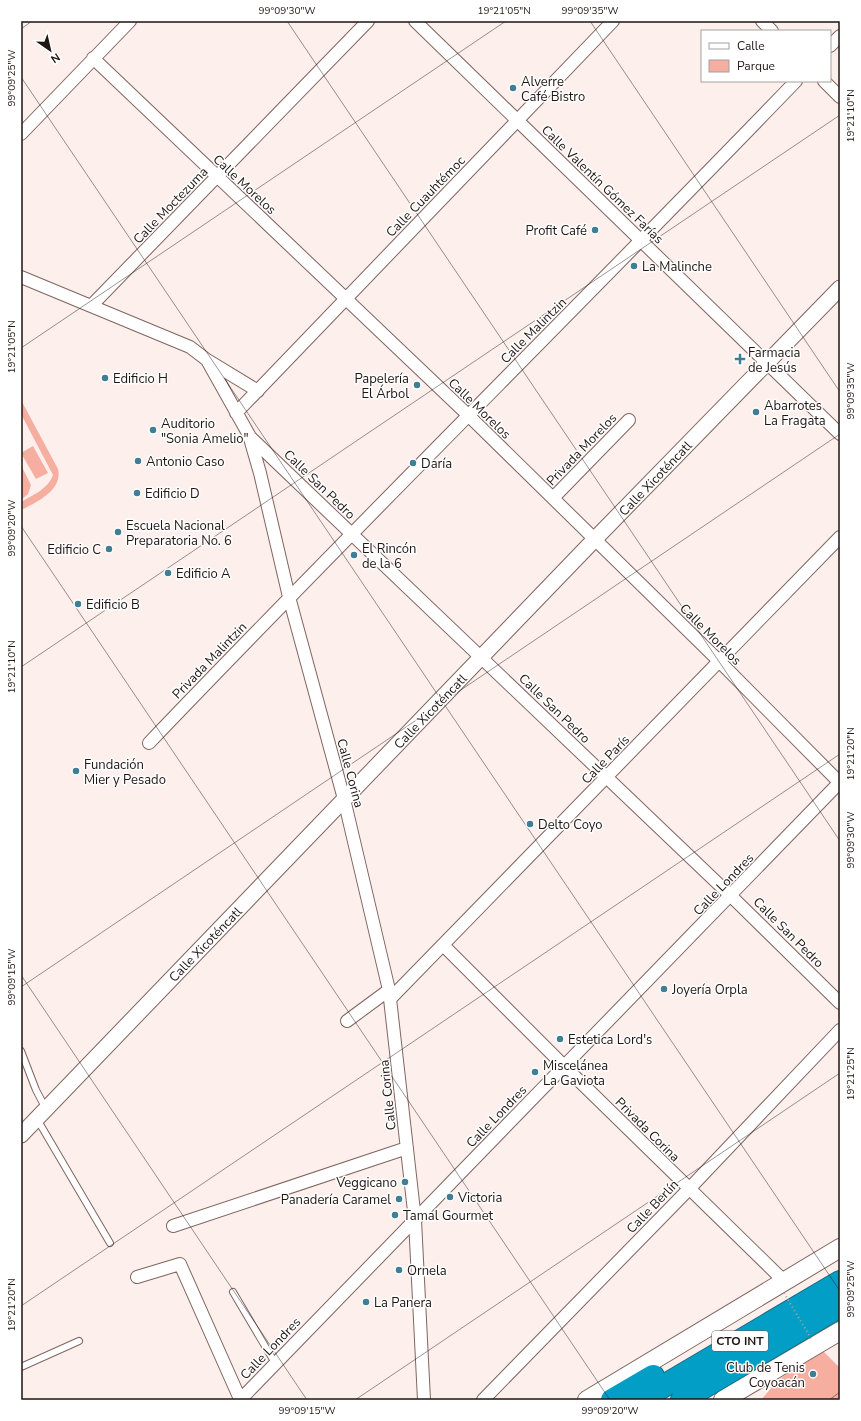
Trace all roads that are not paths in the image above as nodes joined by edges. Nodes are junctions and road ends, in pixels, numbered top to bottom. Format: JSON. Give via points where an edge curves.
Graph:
{"nodes":[{"id":1,"x":130,"y":21,"type":"edge"},
{"id":2,"x":368,"y":21,"type":"edge"},
{"id":3,"x":415,"y":21,"type":"edge"},
{"id":4,"x":613,"y":21,"type":"edge"},
{"id":5,"x":762,"y":21,"type":"edge"},
{"id":6,"x":771,"y":30,"type":"edge"},
{"id":7,"x":840,"y":36,"type":"edge"},
{"id":8,"x":831,"y":45,"type":"edge"},
{"id":9,"x":93,"y":58,"type":"junction"},
{"id":10,"x":795,"y":82,"type":"edge"},
{"id":11,"x":825,"y":82,"type":"edge"},
{"id":12,"x":840,"y":97,"type":"edge"},
{"id":13,"x":518,"y":121,"type":"junction"},
{"id":14,"x":21,"y":134,"type":"edge"},
{"id":15,"x":217,"y":177,"type":"junction"},
{"id":16,"x":642,"y":242,"type":"junction"},
{"id":17,"x":21,"y":277,"type":"edge"},
{"id":18,"x":840,"y":288,"type":"edge"},
{"id":19,"x":346,"y":298,"type":"junction"},
{"id":20,"x":91,"y":306,"type":"junction"},
{"id":21,"x":207,"y":360,"type":"junction"},
{"id":22,"x":767,"y":364,"type":"junction"},
{"id":23,"x":258,"y":391,"type":"junction"},
{"id":24,"x":236,"y":413,"type":"junction"},
{"id":25,"x":468,"y":415,"type":"junction"},
{"id":26,"x":629,"y":420,"type":"dead end"},
{"id":27,"x":840,"y":434,"type":"edge"},
{"id":28,"x":249,"y":435,"type":"junction"},
{"id":29,"x":552,"y":498,"type":"junction"},
{"id":30,"x":352,"y":534,"type":"junction"},
{"id":31,"x":840,"y":537,"type":"edge"},
{"id":32,"x":594,"y":540,"type":"junction"},
{"id":33,"x":289,"y":597,"type":"junction"},
{"id":34,"x":482,"y":657,"type":"junction"},
{"id":35,"x":719,"y":661,"type":"junction"},
{"id":36,"x":149,"y":743,"type":"dead end"},
{"id":37,"x":606,"y":777,"type":"junction"},
{"id":38,"x":840,"y":783,"type":"edge"},
{"id":39,"x":344,"y":799,"type":"junction"},
{"id":40,"x":731,"y":896,"type":"junction"},
{"id":41,"x":443,"y":945,"type":"junction"},
{"id":42,"x":389,"y":994,"type":"junction"},
{"id":43,"x":840,"y":1003,"type":"edge"},
{"id":44,"x":348,"y":1021,"type":"dead end"},
{"id":45,"x":840,"y":1030,"type":"edge"},
{"id":46,"x":21,"y":1051,"type":"edge"},
{"id":47,"x":564,"y":1066,"type":"junction"},
{"id":48,"x":41,"y":1114,"type":"junction"},
{"id":49,"x":21,"y":1135,"type":"edge"},
{"id":50,"x":407,"y":1148,"type":"junction"},
{"id":51,"x":689,"y":1189,"type":"junction"},
{"id":52,"x":414,"y":1220,"type":"junction"},
{"id":53,"x":173,"y":1226,"type":"dead end"},
{"id":54,"x":110,"y":1243,"type":"dead end"},
{"id":55,"x":840,"y":1248,"type":"edge"},
{"id":56,"x":137,"y":1277,"type":"dead end"},
{"id":57,"x":840,"y":1282,"type":"edge"},
{"id":58,"x":784,"y":1287,"type":"junction"},
{"id":59,"x":232,"y":1292,"type":"dead end"},
{"id":60,"x":840,"y":1306,"type":"edge"},
{"id":61,"x":840,"y":1331,"type":"edge"},
{"id":62,"x":79,"y":1341,"type":"dead end"},
{"id":63,"x":276,"y":1363,"type":"junction"},
{"id":64,"x":698,"y":1366,"type":"junction"},
{"id":65,"x":21,"y":1367,"type":"edge"},
{"id":66,"x":738,"y":1397,"type":"edge"},
{"id":67,"x":240,"y":1400,"type":"edge"},
{"id":68,"x":424,"y":1400,"type":"edge"},
{"id":69,"x":483,"y":1400,"type":"edge"},
{"id":70,"x":587,"y":1400,"type":"edge"},
{"id":71,"x":612,"y":1400,"type":"edge"},
{"id":72,"x":640,"y":1400,"type":"edge"},
{"id":73,"x":682,"y":1400,"type":"edge"},
{"id":74,"x":723,"y":1400,"type":"edge"}],
"edges":[{"from":1,"to":9,"type":"street"},
{"from":2,"to":15,"type":"street","name":"Calle Moctezuma"},
{"from":3,"to":13,"type":"street","name":"Calle Valentín Gómez Farías"},
{"from":4,"to":13,"type":"street","name":"Calle Cuauhtémoc"},
{"from":5,"to":6,"type":"street"},
{"from":7,"to":8,"type":"street"},
{"from":9,"to":14,"type":"street"},
{"from":9,"to":15,"type":"street","name":"Calle Morelos"},
{"from":10,"to":16,"type":"street","name":"Calle Malintzin"},
{"from":11,"to":12,"type":"street"},
{"from":13,"to":16,"type":"street","name":"Calle Valentín Gómez Farías"},
{"from":13,"to":19,"type":"street","name":"Calle Cuauhtémoc"},
{"from":15,"to":19,"type":"street","name":"Calle Morelos"},
{"from":15,"to":20,"type":"street","name":"Calle Moctezuma"},
{"from":16,"to":22,"type":"street","name":"Calle Valentín Gómez Farías"},
{"from":16,"to":25,"type":"street","name":"Calle Malintzin"},
{"from":17,"to":20,"type":"street"},
{"from":18,"to":22,"type":"street","name":"Calle Xicoténcatl"},
{"from":19,"to":23,"type":"street","name":"Calle Cuauhtémoc"},
{"from":19,"to":25,"type":"street","name":"Calle Morelos"},
{"from":20,"to":21,"type":"street","via":[[190,347]]},
{"from":21,"to":23,"type":"street"},
{"from":21,"to":24,"type":"street"},
{"from":22,"to":27,"type":"street","name":"Calle Valentín Gómez Farías"},
{"from":22,"to":32,"type":"street","name":"Calle Xicoténcatl"},
{"from":23,"to":24,"type":"street","name":"Calle Cuauhtémoc"},
{"from":24,"to":28,"type":"street","name":"Calle Corina"},
{"from":25,"to":29,"type":"street","name":"Calle Morelos"},
{"from":25,"to":30,"type":"street","name":"Calle Malintzin"},
{"from":26,"to":29,"type":"street","name":"Privada Morelos"},
{"from":28,"to":30,"type":"street","name":"Calle San Pedro"},
{"from":28,"to":33,"type":"street","name":"Calle Corina"},
{"from":29,"to":32,"type":"street","name":"Calle Morelos"},
{"from":30,"to":33,"type":"street","name":"Calle Malintzin"},
{"from":30,"to":34,"type":"street","name":"Calle San Pedro"},
{"from":31,"to":35,"type":"street","name":"Calle París"},
{"from":32,"to":34,"type":"street","name":"Calle Xicoténcatl"},
{"from":32,"to":35,"type":"street","name":"Calle Morelos"},
{"from":33,"to":36,"type":"street","name":"Privada Malintzin"},
{"from":33,"to":39,"type":"street","name":"Calle Corina"},
{"from":34,"to":37,"type":"street","name":"Calle San Pedro"},
{"from":34,"to":39,"type":"street","name":"Calle Xicoténcatl"},
{"from":35,"to":37,"type":"street","name":"Calle París"},
{"from":35,"to":38,"type":"street","name":"Calle Morelos"},
{"from":37,"to":40,"type":"street","name":"Calle San Pedro"},
{"from":37,"to":41,"type":"street","name":"Calle París"},
{"from":38,"to":40,"type":"street","name":"Calle Londres"},
{"from":39,"to":42,"type":"street","name":"Calle Corina"},
{"from":39,"to":48,"type":"street","name":"Calle Xicoténcatl"},
{"from":40,"to":43,"type":"street","name":"Calle San Pedro"},
{"from":40,"to":47,"type":"street","name":"Calle Londres"},
{"from":41,"to":42,"type":"street","name":"Calle París"},
{"from":41,"to":47,"type":"street","name":"Privada Corina"},
{"from":42,"to":44,"type":"street","name":"Calle París"},
{"from":42,"to":50,"type":"street","name":"Calle Corina"},
{"from":45,"to":51,"type":"street","name":"Calle Berlín"},
{"from":46,"to":48,"type":"lane","via":[[36,1090]]},
{"from":47,"to":51,"type":"street","name":"Privada Corina"},
{"from":47,"to":52,"type":"street","name":"Calle Londres"},
{"from":48,"to":49,"type":"street","name":"Calle Xicoténcatl"},
{"from":48,"to":54,"type":"lane"},
{"from":50,"to":52,"type":"street","name":"Calle Corina"},
{"from":50,"to":53,"type":"street"},
{"from":51,"to":58,"type":"street","name":"Privada Corina"},
{"from":51,"to":69,"type":"street","name":"Calle Berlín"},
{"from":52,"to":63,"type":"street","name":"Calle Londres"},
{"from":52,"to":68,"type":"street","name":"Calle Corina"},
{"from":55,"to":58,"type":"main road","number":"CTO INT"},
{"from":56,"to":67,"type":"street","via":[[180,1264]]},
{"from":57,"to":64,"type":"highway","number":"CTO INT"},
{"from":58,"to":70,"type":"main road","number":"CTO INT"},
{"from":59,"to":63,"type":"lane"},
{"from":60,"to":73,"type":"highway","number":"CTO INT"},
{"from":61,"to":66,"type":"main road","number":"CTO INT"},
{"from":62,"to":65,"type":"lane"},
{"from":63,"to":67,"type":"street","name":"Calle Londres"},
{"from":64,"to":71,"type":"highway","via":[[663,1370]]},
{"from":64,"to":72,"type":"highway","number":"CTO INT"},
{"from":66,"to":74,"type":"main road","number":"CTO INT"}]}
